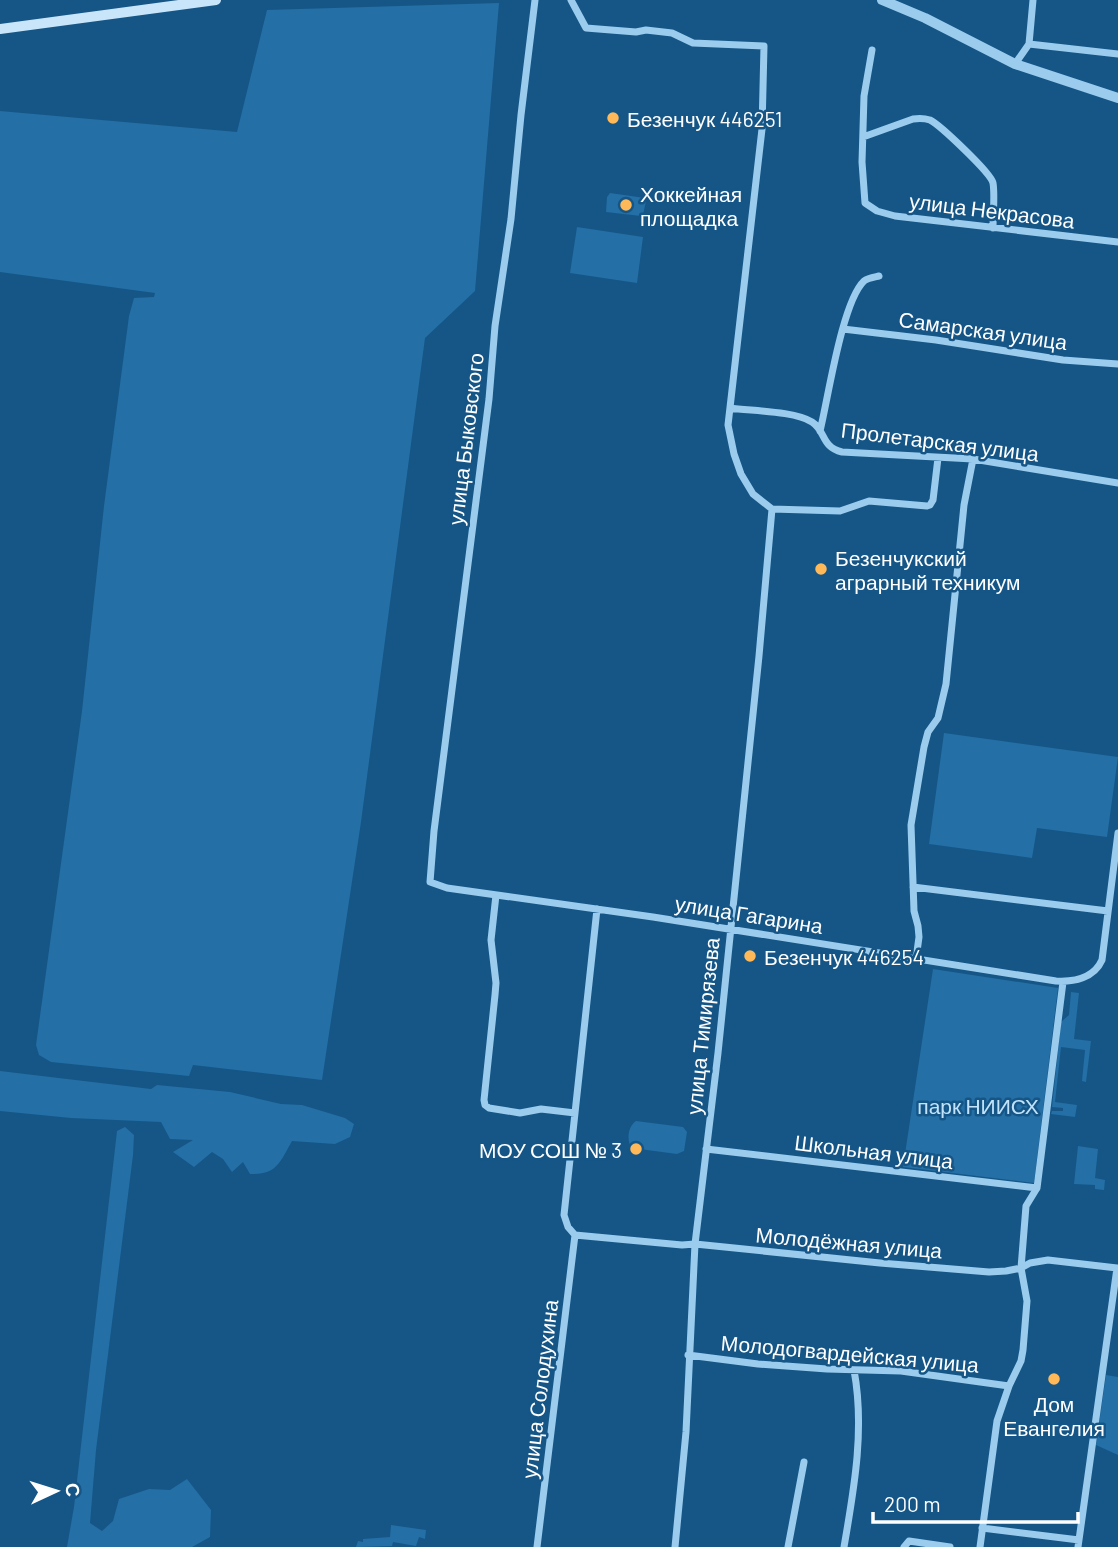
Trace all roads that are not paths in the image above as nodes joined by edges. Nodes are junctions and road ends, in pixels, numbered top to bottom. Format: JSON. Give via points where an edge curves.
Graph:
{"nodes":[{"id":1,"x":216,"y":0,"type":"edge"},
{"id":2,"x":535,"y":0,"type":"edge"},
{"id":3,"x":571,"y":0,"type":"edge"},
{"id":4,"x":882,"y":0,"type":"edge"},
{"id":5,"x":1033,"y":0,"type":"edge"},
{"id":6,"x":0,"y":29,"type":"edge"},
{"id":7,"x":1029,"y":44,"type":"junction"},
{"id":8,"x":872,"y":50,"type":"dead end"},
{"id":9,"x":1118,"y":54,"type":"edge"},
{"id":10,"x":1015,"y":64,"type":"junction"},
{"id":11,"x":1118,"y":99,"type":"edge"},
{"id":12,"x":863,"y":137,"type":"junction"},
{"id":13,"x":993,"y":228,"type":"junction"},
{"id":14,"x":1118,"y":243,"type":"edge"},
{"id":15,"x":879,"y":276,"type":"dead end"},
{"id":16,"x":843,"y":329,"type":"junction"},
{"id":17,"x":1118,"y":364,"type":"edge"},
{"id":18,"x":730,"y":408,"type":"junction"},
{"id":19,"x":820,"y":431,"type":"junction"},
{"id":20,"x":938,"y":458,"type":"junction"},
{"id":21,"x":973,"y":459,"type":"junction"},
{"id":22,"x":1118,"y":483,"type":"edge"},
{"id":23,"x":772,"y":509,"type":"junction"},
{"id":24,"x":1118,"y":833,"type":"edge"},
{"id":25,"x":430,"y":882,"type":"joint"},
{"id":26,"x":913,"y":887,"type":"junction"},
{"id":27,"x":496,"y":895,"type":"junction"},
{"id":28,"x":597,"y":909,"type":"junction"},
{"id":29,"x":1108,"y":911,"type":"junction"},
{"id":30,"x":731,"y":929,"type":"junction"},
{"id":31,"x":916,"y":959,"type":"junction"},
{"id":32,"x":1063,"y":982,"type":"junction"},
{"id":33,"x":575,"y":1113,"type":"junction"},
{"id":34,"x":706,"y":1149,"type":"junction"},
{"id":35,"x":1037,"y":1188,"type":"junction"},
{"id":36,"x":575,"y":1236,"type":"junction"},
{"id":37,"x":695,"y":1244,"type":"junction"},
{"id":38,"x":1021,"y":1268,"type":"junction"},
{"id":39,"x":1117,"y":1268,"type":"edge"},
{"id":40,"x":688,"y":1355,"type":"junction"},
{"id":41,"x":854,"y":1370,"type":"junction"},
{"id":42,"x":1009,"y":1386,"type":"junction"},
{"id":43,"x":804,"y":1462,"type":"dead end"},
{"id":44,"x":982,"y":1528,"type":"junction"},
{"id":45,"x":1078,"y":1543,"type":"edge"},
{"id":46,"x":537,"y":1547,"type":"edge"},
{"id":47,"x":675,"y":1547,"type":"edge"},
{"id":48,"x":788,"y":1547,"type":"edge"},
{"id":49,"x":844,"y":1547,"type":"edge"},
{"id":50,"x":904,"y":1547,"type":"edge"},
{"id":51,"x":950,"y":1547,"type":"edge"},
{"id":52,"x":980,"y":1547,"type":"edge"}],
"edges":[{"from":1,"to":6,"type":"main road"},
{"from":2,"to":25,"type":"street","name":"улица Быковского"},
{"from":3,"to":18,"type":"street","via":[[586,28],[672,33],[693,43],[764,46],[762,129]]},
{"from":4,"to":10,"type":"street"},
{"from":5,"to":7,"type":"street"},
{"from":7,"to":9,"type":"street"},
{"from":7,"to":10,"type":"street"},
{"from":8,"to":12,"type":"street"},
{"from":10,"to":11,"type":"street"},
{"from":12,"to":13,"type":"street","name":"улица Некрасова","via":[[865,203],[895,216]]},
{"from":12,"to":13,"type":"street","via":[[913,119],[931,120],[993,183]]},
{"from":13,"to":14,"type":"street","name":"улица Некрасова"},
{"from":15,"to":16,"type":"street","via":[[865,280],[852,298]]},
{"from":16,"to":17,"type":"street","name":"Самарская улица"},
{"from":16,"to":19,"type":"street"},
{"from":18,"to":19,"type":"street","name":"Пролетарская улица","via":[[799,416]]},
{"from":18,"to":23,"type":"street","via":[[730,438],[741,474],[753,494]]},
{"from":19,"to":20,"type":"street","name":"Пролетарская улица","via":[[832,449],[842,452]]},
{"from":20,"to":21,"type":"street","name":"Пролетарская улица"},
{"from":20,"to":23,"type":"street","via":[[933,500],[927,506],[869,501],[840,511]]},
{"from":21,"to":22,"type":"street","name":"Пролетарская улица"},
{"from":21,"to":26,"type":"street","via":[[946,684],[938,718],[924,747],[911,825]]},
{"from":23,"to":30,"type":"street","name":"улица Тимирязева"},
{"from":24,"to":29,"type":"street"},
{"from":25,"to":27,"type":"street","name":"улица Гагарина"},
{"from":26,"to":29,"type":"street"},
{"from":26,"to":31,"type":"street","via":[[919,937]]},
{"from":27,"to":28,"type":"street","name":"улица Гагарина"},
{"from":27,"to":33,"type":"street","via":[[491,940],[496,983],[485,1105],[520,1113],[541,1108]]},
{"from":28,"to":30,"type":"street","name":"улица Гагарина"},
{"from":28,"to":33,"type":"street"},
{"from":29,"to":32,"type":"street","via":[[1100,965],[1083,978]]},
{"from":30,"to":31,"type":"street","name":"улица Гагарина"},
{"from":30,"to":34,"type":"street","name":"улица Тимирязева"},
{"from":31,"to":32,"type":"street","name":"улица Гагарина"},
{"from":32,"to":35,"type":"street"},
{"from":33,"to":36,"type":"street","via":[[564,1214]]},
{"from":34,"to":35,"type":"street","name":"Школьная улица"},
{"from":34,"to":37,"type":"street","name":"улица Тимирязева"},
{"from":35,"to":38,"type":"street","via":[[1026,1206]]},
{"from":36,"to":37,"type":"street","name":"Молодёжная улица"},
{"from":36,"to":46,"type":"street","name":"улица Солодухина"},
{"from":37,"to":38,"type":"street","name":"Молодёжная улица","via":[[880,1264],[989,1272]]},
{"from":37,"to":40,"type":"street","name":"улица Тимирязева"},
{"from":38,"to":39,"type":"street","name":"Молодёжная улица","via":[[1048,1260]]},
{"from":38,"to":42,"type":"street","via":[[1027,1301],[1024,1341]]},
{"from":39,"to":45,"type":"street"},
{"from":40,"to":41,"type":"street","name":"Молодогвардейская улица"},
{"from":40,"to":47,"type":"street","name":"улица Тимирязева"},
{"from":41,"to":42,"type":"street","name":"Молодогвардейская улица","via":[[901,1371]]},
{"from":41,"to":49,"type":"street","via":[[858,1431]]},
{"from":42,"to":44,"type":"street","via":[[994,1432]]},
{"from":43,"to":48,"type":"street"},
{"from":44,"to":45,"type":"street"},
{"from":44,"to":52,"type":"street"},
{"from":50,"to":51,"type":"street","via":[[909,1541]]}]}
